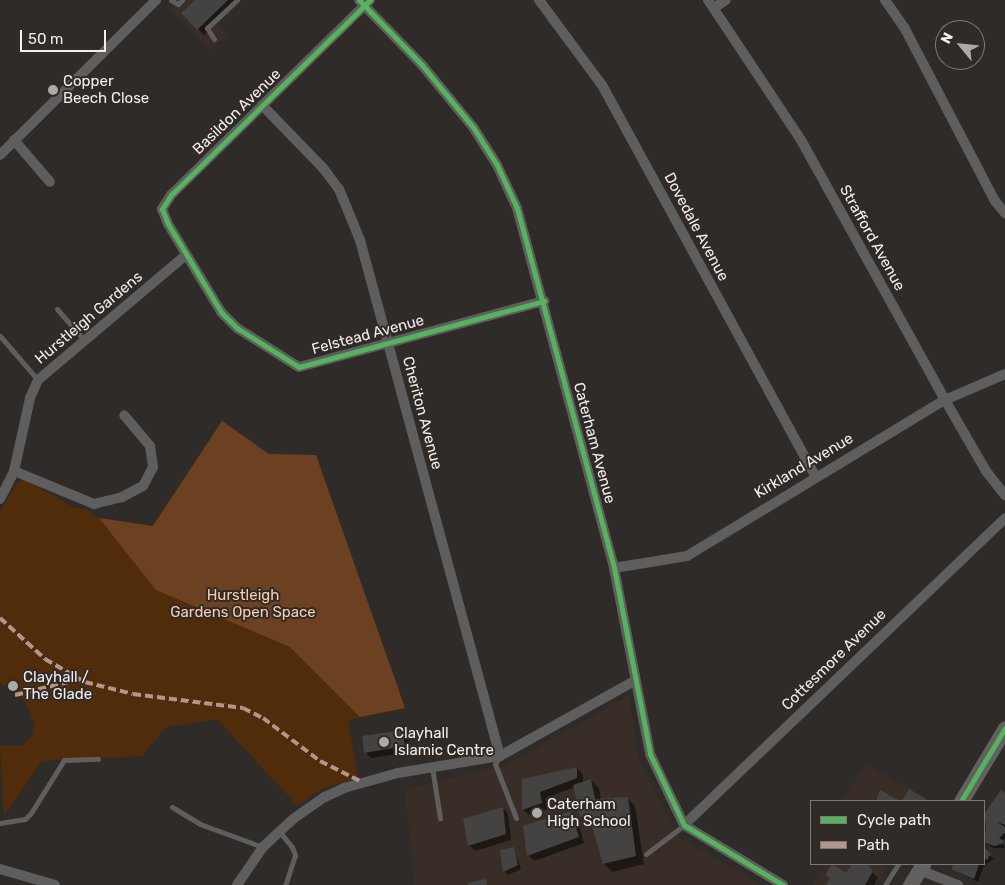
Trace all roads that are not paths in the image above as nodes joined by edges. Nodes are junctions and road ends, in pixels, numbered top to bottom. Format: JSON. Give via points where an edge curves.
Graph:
{"nodes":[{"id":1,"x":156,"y":0,"type":"edge"},
{"id":2,"x":171,"y":0,"type":"edge"},
{"id":3,"x":182,"y":0,"type":"edge"},
{"id":4,"x":237,"y":0,"type":"edge"},
{"id":5,"x":539,"y":0,"type":"edge"},
{"id":6,"x":726,"y":0,"type":"edge"},
{"id":7,"x":885,"y":0,"type":"edge"},
{"id":8,"x":364,"y":2,"type":"edge"},
{"id":9,"x":711,"y":4,"type":"edge"},
{"id":10,"x":214,"y":39,"type":"dead end"},
{"id":11,"x":262,"y":105,"type":"junction"},
{"id":12,"x":14,"y":140,"type":"junction"},
{"id":13,"x":0,"y":155,"type":"edge"},
{"id":14,"x":50,"y":182,"type":"dead end"},
{"id":15,"x":1005,"y":213,"type":"edge"},
{"id":16,"x":186,"y":255,"type":"junction"},
{"id":17,"x":544,"y":301,"type":"junction"},
{"id":18,"x":57,"y":308,"type":"dead end"},
{"id":19,"x":0,"y":336,"type":"edge"},
{"id":20,"x":85,"y":341,"type":"junction"},
{"id":21,"x":386,"y":342,"type":"junction"},
{"id":22,"x":1005,"y":374,"type":"edge"},
{"id":23,"x":38,"y":380,"type":"junction"},
{"id":24,"x":945,"y":400,"type":"junction"},
{"id":25,"x":124,"y":415,"type":"dead end"},
{"id":26,"x":14,"y":471,"type":"junction"},
{"id":27,"x":815,"y":476,"type":"junction"},
{"id":28,"x":1005,"y":495,"type":"edge"},
{"id":29,"x":0,"y":499,"type":"edge"},
{"id":30,"x":1005,"y":518,"type":"edge"},
{"id":31,"x":614,"y":568,"type":"junction"},
{"id":32,"x":634,"y":682,"type":"junction"},
{"id":33,"x":1005,"y":728,"type":"edge"},
{"id":34,"x":500,"y":756,"type":"junction"},
{"id":35,"x":98,"y":759,"type":"dead end"},
{"id":36,"x":432,"y":767,"type":"junction"},
{"id":37,"x":962,"y":800,"type":"edge"},
{"id":38,"x":172,"y":807,"type":"dead end"},
{"id":39,"x":440,"y":818,"type":"dead end"},
{"id":40,"x":516,"y":818,"type":"dead end"},
{"id":41,"x":0,"y":822,"type":"edge"},
{"id":42,"x":684,"y":825,"type":"junction"},
{"id":43,"x":279,"y":831,"type":"junction"},
{"id":44,"x":263,"y":846,"type":"junction"},
{"id":45,"x":646,"y":854,"type":"dead end"},
{"id":46,"x":897,"y":865,"type":"edge"},
{"id":47,"x":921,"y":867,"type":"edge"},
{"id":48,"x":0,"y":869,"type":"edge"},
{"id":49,"x":55,"y":885,"type":"edge"},
{"id":50,"x":237,"y":885,"type":"edge"},
{"id":51,"x":286,"y":885,"type":"edge"},
{"id":52,"x":783,"y":885,"type":"edge"},
{"id":53,"x":885,"y":885,"type":"edge"},
{"id":54,"x":910,"y":885,"type":"edge"},
{"id":55,"x":958,"y":885,"type":"edge"}],
"edges":[{"from":1,"to":12,"type":"street"},
{"from":2,"to":3,"type":"lane","via":[[178,4]]},
{"from":4,"to":10,"type":"lane","via":[[207,28]]},
{"from":5,"to":27,"type":"street","name":"Dovedale Avenue","via":[[602,85]]},
{"from":6,"to":9,"type":"street"},
{"from":7,"to":15,"type":"street","via":[[904,27],[994,201]]},
{"from":8,"to":11,"type":"street","name":"Basildon Avenue"},
{"from":8,"to":17,"type":"street","name":"Caterham Avenue","via":[[473,127],[497,165],[517,208]]},
{"from":9,"to":24,"type":"street","name":"Strafford Avenue","via":[[801,140]]},
{"from":11,"to":16,"type":"street","name":"Basildon Avenue","via":[[171,195],[162,208]]},
{"from":11,"to":21,"type":"street","name":"Cheriton Avenue","via":[[339,189],[360,240]]},
{"from":12,"to":13,"type":"street"},
{"from":12,"to":14,"type":"street"},
{"from":16,"to":20,"type":"street","name":"Hurstleigh Gardens"},
{"from":16,"to":21,"type":"street","name":"Felstead Avenue","via":[[221,312],[237,328],[299,367]]},
{"from":17,"to":21,"type":"street","name":"Felstead Avenue"},
{"from":17,"to":31,"type":"street","name":"Caterham Avenue"},
{"from":18,"to":20,"type":"lane"},
{"from":19,"to":23,"type":"lane"},
{"from":20,"to":23,"type":"street","name":"Hurstleigh Gardens"},
{"from":21,"to":34,"type":"street","name":"Cheriton Avenue"},
{"from":22,"to":24,"type":"street","name":"Kirkland Avenue"},
{"from":23,"to":26,"type":"street","name":"Hurstleigh Gardens","via":[[30,398]]},
{"from":24,"to":27,"type":"street","name":"Kirkland Avenue"},
{"from":24,"to":28,"type":"street","name":"Strafford Avenue","via":[[986,470]]},
{"from":25,"to":26,"type":"street","via":[[150,446],[153,467],[143,486],[122,497],[94,504]]},
{"from":26,"to":29,"type":"street","name":"Hurstleigh Gardens"},
{"from":27,"to":31,"type":"street","name":"Kirkland Avenue","via":[[687,556]]},
{"from":30,"to":42,"type":"street","name":"Cottesmore Avenue"},
{"from":31,"to":32,"type":"street","name":"Caterham Avenue"},
{"from":32,"to":34,"type":"street"},
{"from":32,"to":42,"type":"street","name":"Caterham Avenue","via":[[650,754]]},
{"from":33,"to":37,"type":"street"},
{"from":34,"to":36,"type":"street"},
{"from":34,"to":40,"type":"lane","via":[[495,764]]},
{"from":35,"to":41,"type":"lane","via":[[64,760],[31,813],[24,819]]},
{"from":36,"to":39,"type":"lane"},
{"from":36,"to":43,"type":"street","via":[[344,788],[308,807]]},
{"from":38,"to":44,"type":"lane","via":[[200,824]]},
{"from":42,"to":45,"type":"lane"},
{"from":42,"to":52,"type":"street"},
{"from":43,"to":44,"type":"street"},
{"from":43,"to":51,"type":"lane","via":[[295,856]]},
{"from":44,"to":50,"type":"street"},
{"from":46,"to":53,"type":"lane"},
{"from":47,"to":54,"type":"street"},
{"from":47,"to":55,"type":"street"},
{"from":48,"to":49,"type":"street"}]}
